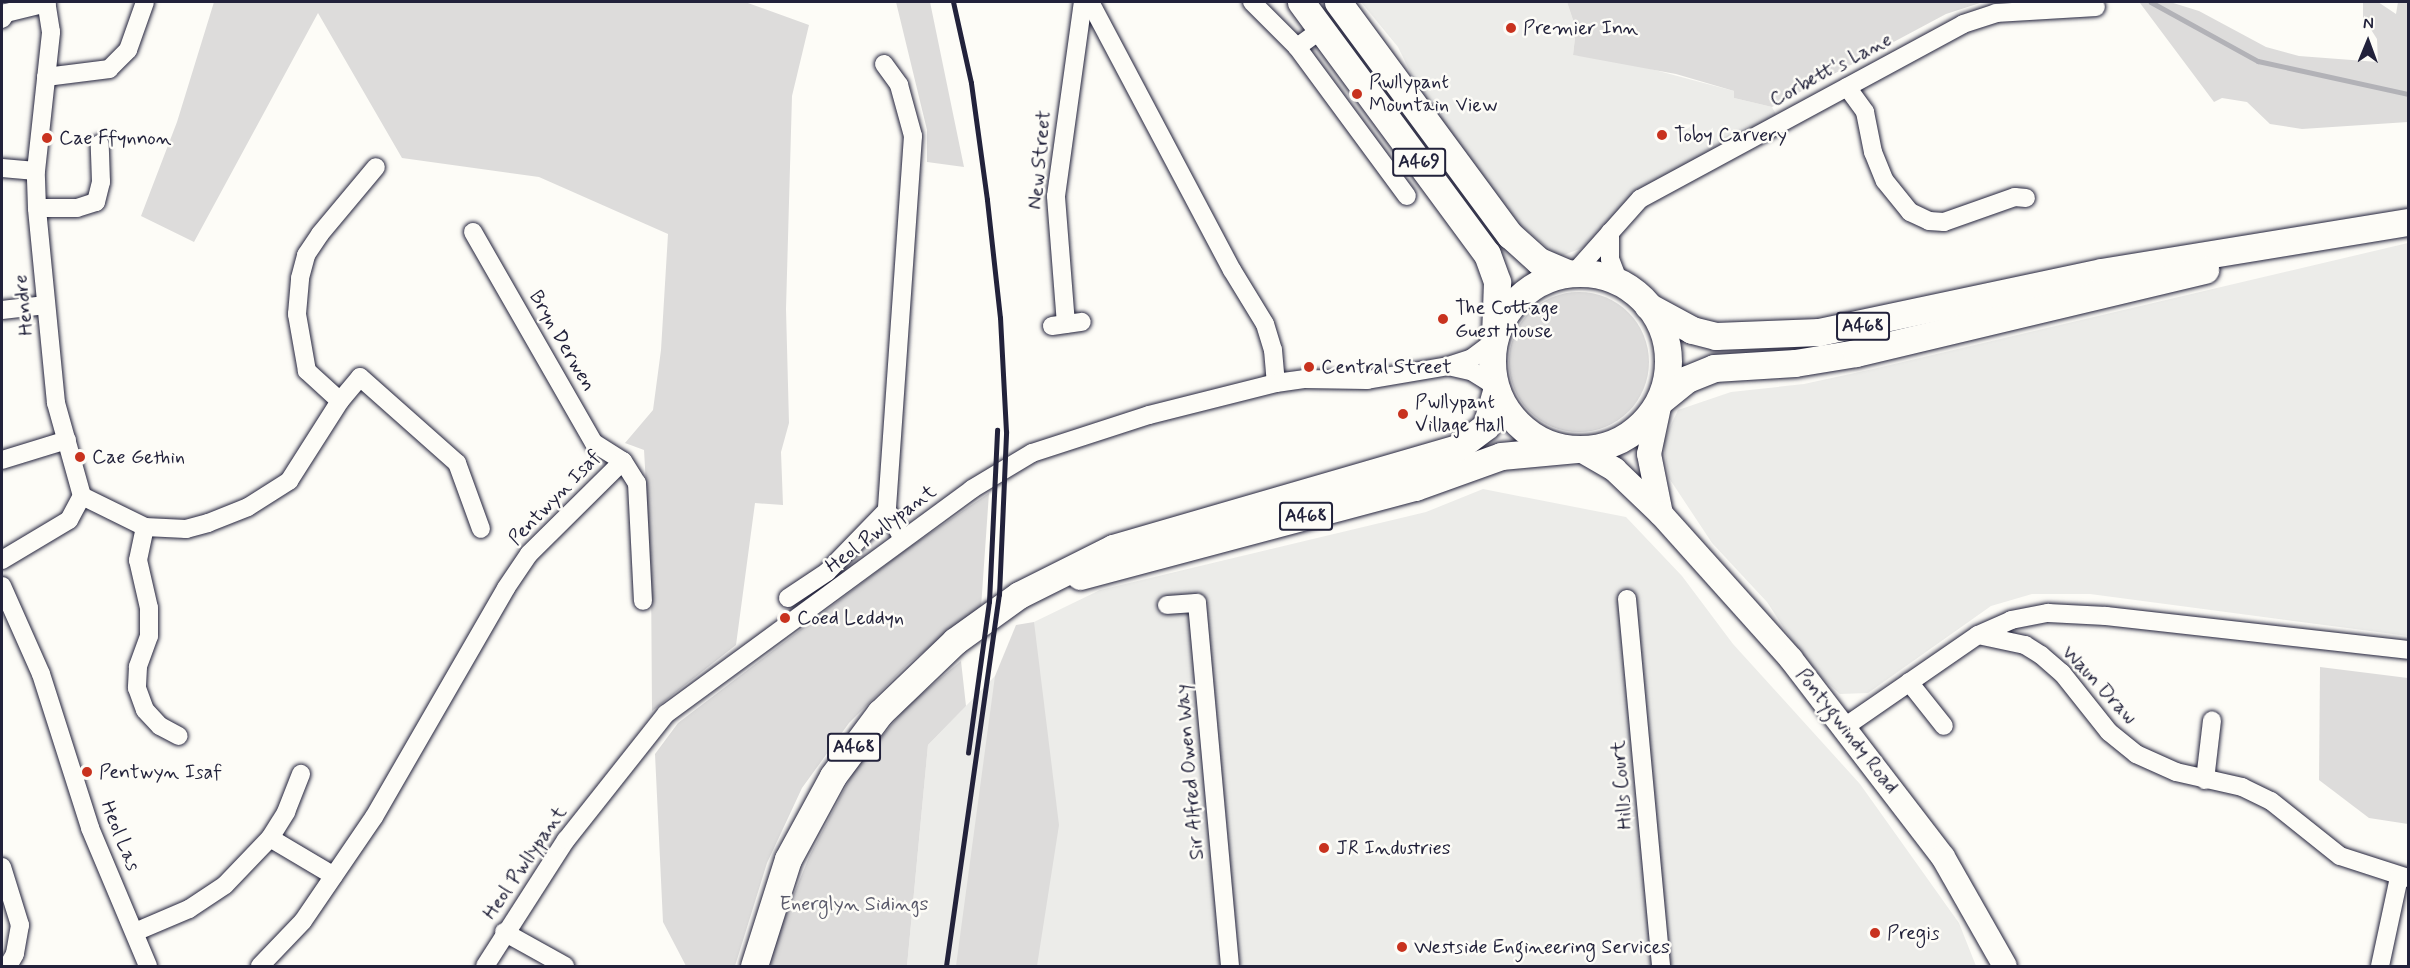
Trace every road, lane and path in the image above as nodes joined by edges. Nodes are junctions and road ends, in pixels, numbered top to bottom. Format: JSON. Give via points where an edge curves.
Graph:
{"nodes":[{"id":1,"x":46,"y":2,"type":"edge"},
{"id":2,"x":145,"y":2,"type":"edge"},
{"id":3,"x":1083,"y":2,"type":"edge"},
{"id":4,"x":1090,"y":2,"type":"edge"},
{"id":5,"x":1252,"y":2,"type":"edge"},
{"id":6,"x":1301,"y":2,"type":"edge"},
{"id":7,"x":1338,"y":2,"type":"edge"},
{"id":8,"x":2096,"y":7,"type":"dead end"},
{"id":9,"x":2,"y":19,"type":"edge"},
{"id":10,"x":1322,"y":29,"type":"junction"},
{"id":11,"x":1297,"y":47,"type":"junction"},
{"id":12,"x":884,"y":64,"type":"dead end"},
{"id":13,"x":46,"y":78,"type":"junction"},
{"id":14,"x":1847,"y":87,"type":"junction"},
{"id":15,"x":100,"y":144,"type":"dead end"},
{"id":16,"x":376,"y":167,"type":"dead end"},
{"id":17,"x":2,"y":168,"type":"edge"},
{"id":18,"x":36,"y":171,"type":"junction"},
{"id":19,"x":1407,"y":196,"type":"dead end"},
{"id":20,"x":2026,"y":198,"type":"dead end"},
{"id":21,"x":37,"y":208,"type":"junction"},
{"id":22,"x":2409,"y":222,"type":"edge"},
{"id":23,"x":473,"y":232,"type":"dead end"},
{"id":24,"x":1610,"y":232,"type":"junction"},
{"id":25,"x":2328,"y":238,"type":"junction"},
{"id":26,"x":1570,"y":272,"type":"junction"},
{"id":27,"x":1619,"y":282,"type":"junction"},
{"id":28,"x":46,"y":305,"type":"junction"},
{"id":29,"x":1648,"y":306,"type":"junction"},
{"id":30,"x":2,"y":310,"type":"edge"},
{"id":31,"x":1067,"y":324,"type":"dead end"},
{"id":32,"x":1494,"y":340,"type":"junction"},
{"id":33,"x":1448,"y":366,"type":"junction"},
{"id":34,"x":1276,"y":383,"type":"junction"},
{"id":35,"x":1496,"y":388,"type":"junction"},
{"id":36,"x":340,"y":401,"type":"junction"},
{"id":37,"x":1660,"y":401,"type":"junction"},
{"id":38,"x":67,"y":440,"type":"junction"},
{"id":39,"x":1579,"y":449,"type":"junction"},
{"id":40,"x":2,"y":460,"type":"edge"},
{"id":41,"x":623,"y":461,"type":"junction"},
{"id":42,"x":82,"y":496,"type":"junction"},
{"id":43,"x":887,"y":510,"type":"junction"},
{"id":44,"x":1661,"y":514,"type":"junction"},
{"id":45,"x":145,"y":527,"type":"junction"},
{"id":46,"x":481,"y":529,"type":"dead end"},
{"id":47,"x":903,"y":539,"type":"junction"},
{"id":48,"x":2,"y":560,"type":"edge"},
{"id":49,"x":2,"y":586,"type":"edge"},
{"id":50,"x":1035,"y":586,"type":"junction"},
{"id":51,"x":788,"y":598,"type":"dead end"},
{"id":52,"x":1627,"y":599,"type":"dead end"},
{"id":53,"x":643,"y":602,"type":"dead end"},
{"id":54,"x":1167,"y":605,"type":"dead end"},
{"id":55,"x":1978,"y":635,"type":"junction"},
{"id":56,"x":2409,"y":650,"type":"edge"},
{"id":57,"x":1909,"y":682,"type":"junction"},
{"id":58,"x":2212,"y":720,"type":"dead end"},
{"id":59,"x":1846,"y":726,"type":"junction"},
{"id":60,"x":1944,"y":726,"type":"dead end"},
{"id":61,"x":179,"y":736,"type":"dead end"},
{"id":62,"x":301,"y":774,"type":"dead end"},
{"id":63,"x":2205,"y":780,"type":"junction"},
{"id":64,"x":270,"y":838,"type":"junction"},
{"id":65,"x":2,"y":867,"type":"edge"},
{"id":66,"x":334,"y":876,"type":"junction"},
{"id":67,"x":2404,"y":878,"type":"edge"},
{"id":68,"x":135,"y":932,"type":"junction"},
{"id":69,"x":504,"y":932,"type":"junction"},
{"id":70,"x":8,"y":966,"type":"edge"},
{"id":71,"x":148,"y":966,"type":"edge"},
{"id":72,"x":260,"y":966,"type":"edge"},
{"id":73,"x":484,"y":966,"type":"edge"},
{"id":74,"x":565,"y":966,"type":"edge"},
{"id":75,"x":754,"y":966,"type":"edge"},
{"id":76,"x":1230,"y":966,"type":"edge"},
{"id":77,"x":1661,"y":966,"type":"edge"},
{"id":78,"x":2005,"y":966,"type":"edge"},
{"id":79,"x":2380,"y":966,"type":"edge"}],
"edges":[{"from":1,"to":9,"type":"street","via":[[6,13]]},
{"from":1,"to":13,"type":"street","name":"Hendre","via":[[51,32]]},
{"from":2,"to":13,"type":"street","via":[[129,50],[109,69]]},
{"from":3,"to":31,"type":"street","name":"New Street","via":[[1056,196]]},
{"from":4,"to":34,"type":"street","via":[[1232,270],[1265,324],[1272,344]]},
{"from":5,"to":11,"type":"street"},
{"from":6,"to":10,"type":"main road","number":"A469"},
{"from":7,"to":26,"type":"main road","number":"A469","via":[[1510,235],[1539,261]]},
{"from":8,"to":14,"type":"street","name":"Corbett's Lane","via":[[1996,13],[1963,24]]},
{"from":10,"to":11,"type":"street"},
{"from":10,"to":32,"type":"main road","number":"A469","via":[[1487,254],[1497,282]]},
{"from":11,"to":19,"type":"street"},
{"from":12,"to":43,"type":"street","via":[[899,85],[913,136]]},
{"from":13,"to":18,"type":"street","name":"Hendre"},
{"from":14,"to":20,"type":"street","via":[[1865,112],[1873,152],[1885,181],[1910,212],[1929,221],[1944,222],[2015,197]]},
{"from":14,"to":24,"type":"street","name":"Corbett's Lane","via":[[1640,199]]},
{"from":15,"to":21,"type":"street","via":[[101,182],[96,202],[77,208]]},
{"from":16,"to":36,"type":"street","via":[[320,234],[306,255],[300,278],[297,314],[308,371]]},
{"from":17,"to":18,"type":"street"},
{"from":18,"to":21,"type":"street","name":"Hendre"},
{"from":21,"to":28,"type":"street","name":"Hendre"},
{"from":22,"to":25,"type":"main road","number":"A468"},
{"from":23,"to":41,"type":"street","name":"Bryn Derwen","via":[[594,442]]},
{"from":24,"to":26,"type":"street","name":"Corbett's Lane"},
{"from":24,"to":27,"type":"street","via":[[1610,259]]},
{"from":25,"to":29,"type":"main road","number":"A468","via":[[2102,272],[1861,326],[1797,335],[1705,334]]},
{"from":25,"to":37,"type":"main road","number":"A468","via":[[2170,280],[1856,353],[1788,364],[1714,368],[1687,379]]},
{"from":26,"to":27,"type":"main road"},
{"from":26,"to":32,"type":"main road","via":[[1546,278],[1532,287]]},
{"from":27,"to":29,"type":"main road"},
{"from":28,"to":30,"type":"street"},
{"from":28,"to":38,"type":"street","name":"Hendre","via":[[56,403]]},
{"from":29,"to":37,"type":"main road","via":[[1669,359],[1670,374]]},
{"from":32,"to":33,"type":"street","name":"Heol Pwllypant","via":[[1472,358]]},
{"from":32,"to":35,"type":"main road","via":[[1490,365]]},
{"from":33,"to":34,"type":"street","name":"Heol Pwllypant","via":[[1367,380],[1304,379]]},
{"from":33,"to":35,"type":"street","name":"Heol Pwllypant","via":[[1473,372]]},
{"from":34,"to":47,"type":"street","name":"Heol Pwllypant","via":[[1149,415],[1032,453],[972,489]]},
{"from":35,"to":39,"type":"main road","via":[[1504,407],[1519,424],[1544,439]]},
{"from":35,"to":50,"type":"main road","number":"A468","via":[[1486,426],[1457,448],[1142,537]]},
{"from":36,"to":45,"type":"street","via":[[289,481],[248,507],[208,523],[186,529]]},
{"from":36,"to":46,"type":"street","via":[[360,378],[457,463]]},
{"from":37,"to":39,"type":"main road","via":[[1624,437],[1606,446]]},
{"from":37,"to":44,"type":"main road","name":"Pontygwindy Road","via":[[1648,454]]},
{"from":38,"to":40,"type":"street"},
{"from":38,"to":42,"type":"street","name":"Hendre"},
{"from":39,"to":44,"type":"main road","name":"Pontygwindy Road","via":[[1615,470]]},
{"from":39,"to":50,"type":"main road","number":"A468","via":[[1501,456],[1415,487]]},
{"from":41,"to":53,"type":"street","name":"Pentwyn Isaf","via":[[637,483]]},
{"from":41,"to":66,"type":"street","name":"Pentwyn Isaf","via":[[529,554],[374,818]]},
{"from":42,"to":45,"type":"street"},
{"from":42,"to":48,"type":"street","via":[[69,520]]},
{"from":43,"to":47,"type":"street"},
{"from":43,"to":51,"type":"street","via":[[827,572]]},
{"from":44,"to":59,"type":"main road","name":"Pontygwindy Road"},
{"from":45,"to":61,"type":"street","via":[[138,560],[149,608],[149,636],[138,666],[137,688],[145,710],[160,726]]},
{"from":47,"to":69,"type":"street","name":"Heol Pwllypant","via":[[666,714],[566,840]]},
{"from":49,"to":68,"type":"street","name":"Heol Las","via":[[41,674],[90,828]]},
{"from":50,"to":75,"type":"main road","number":"A468","via":[[937,656],[859,740],[815,805],[788,859]]},
{"from":52,"to":77,"type":"street","name":"Hills Court"},
{"from":54,"to":76,"type":"street","name":"Sir Alfred Owen Way","via":[[1197,603]]},
{"from":55,"to":56,"type":"street","via":[[2010,620],[2048,614],[2106,616]]},
{"from":55,"to":57,"type":"street"},
{"from":55,"to":63,"type":"street","name":"Waun Draw","via":[[2025,645],[2062,673],[2109,732],[2136,754]]},
{"from":57,"to":59,"type":"street"},
{"from":57,"to":60,"type":"street"},
{"from":58,"to":63,"type":"street"},
{"from":59,"to":78,"type":"main road","name":"Pontygwindy Road","via":[[1942,857]]},
{"from":62,"to":64,"type":"street","via":[[286,812]]},
{"from":63,"to":67,"type":"street","name":"Waun Draw","via":[[2242,787],[2271,801],[2340,856]]},
{"from":64,"to":66,"type":"street"},
{"from":64,"to":68,"type":"street","via":[[225,885],[189,909]]},
{"from":65,"to":70,"type":"street","via":[[20,925],[15,954]]},
{"from":66,"to":72,"type":"street","name":"Pentwyn Isaf","via":[[303,921]]},
{"from":67,"to":79,"type":"street"},
{"from":68,"to":71,"type":"street","name":"Heol Las"},
{"from":69,"to":73,"type":"street","name":"Heol Pwllypant"},
{"from":69,"to":74,"type":"street"}]}
